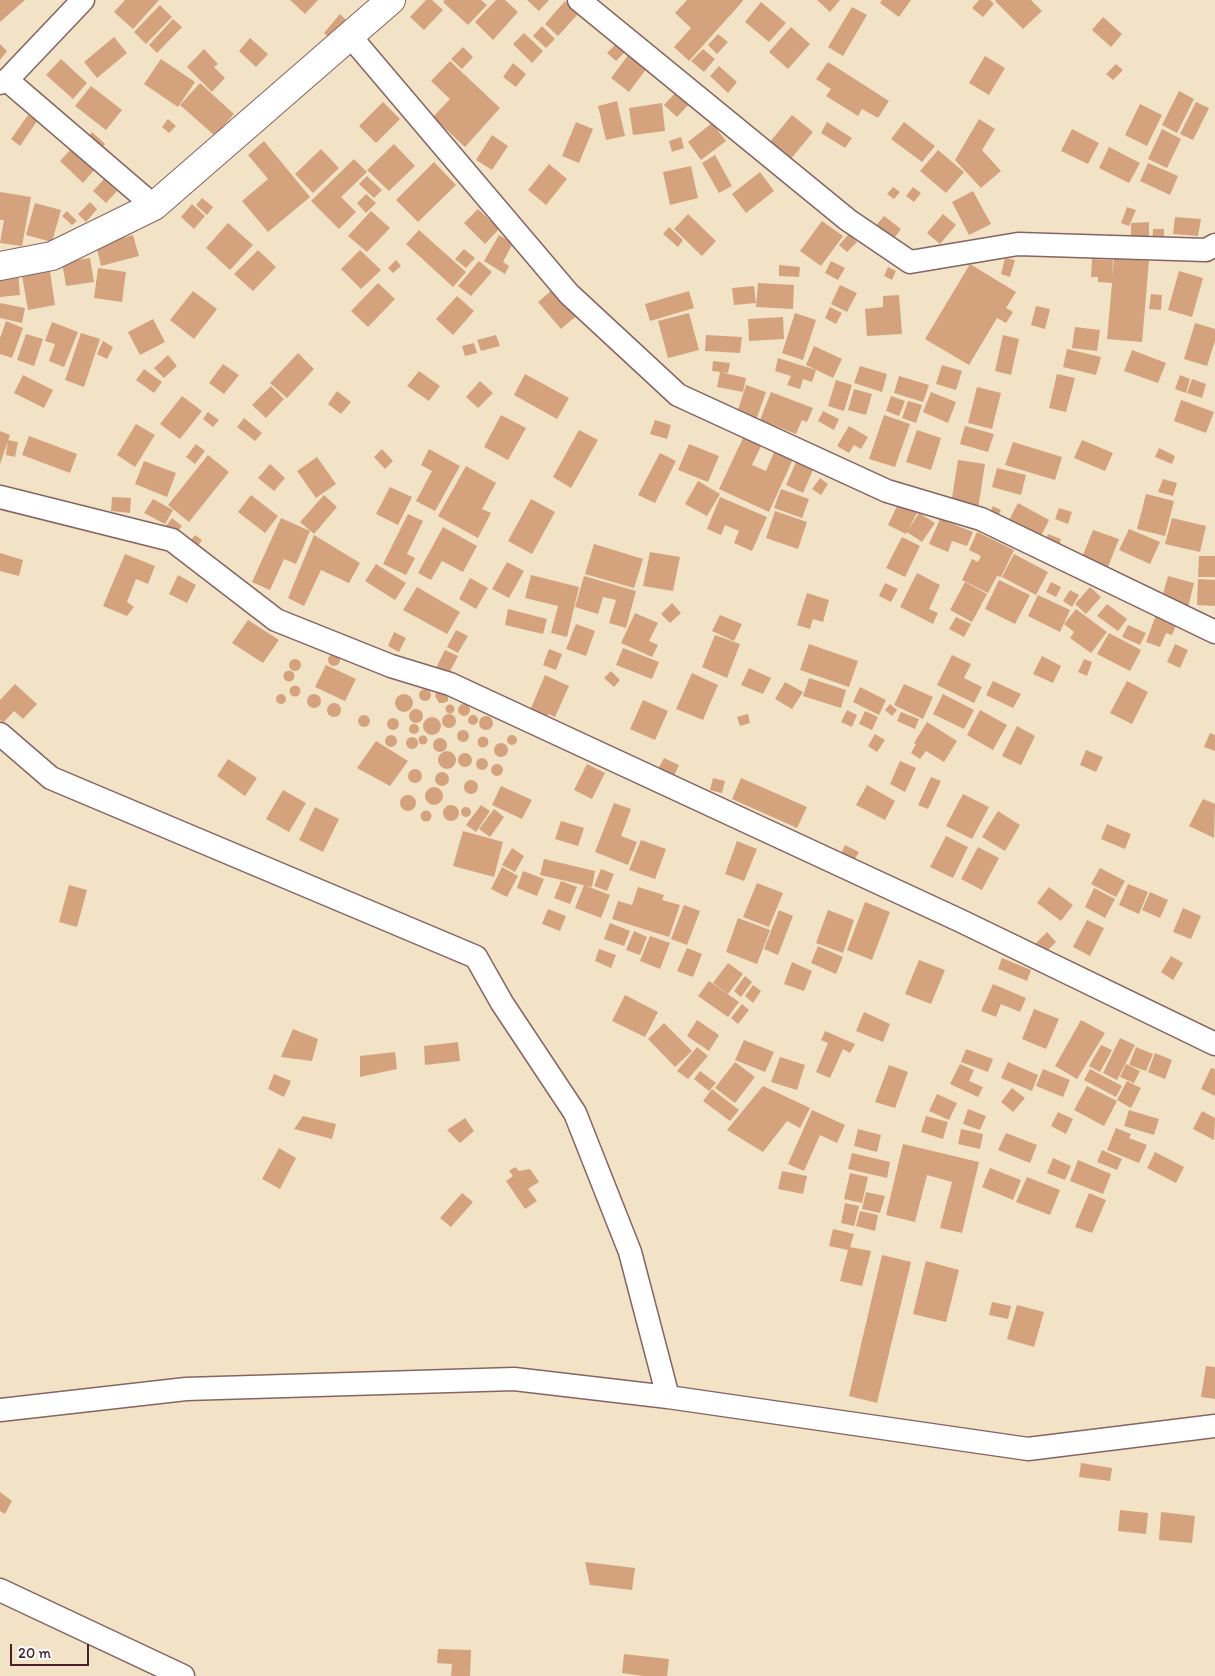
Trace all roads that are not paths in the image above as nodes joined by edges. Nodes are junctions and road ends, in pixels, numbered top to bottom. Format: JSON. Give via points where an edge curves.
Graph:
{"nodes":[{"id":1,"x":83,"y":0,"type":"edge"},
{"id":2,"x":391,"y":0,"type":"edge"},
{"id":3,"x":579,"y":0,"type":"edge"},
{"id":4,"x":350,"y":36,"type":"junction"},
{"id":5,"x":3,"y":81,"type":"edge"},
{"id":6,"x":154,"y":206,"type":"junction"},
{"id":7,"x":1215,"y":244,"type":"edge"},
{"id":8,"x":0,"y":266,"type":"edge"},
{"id":9,"x":0,"y":497,"type":"edge"},
{"id":10,"x":1215,"y":632,"type":"edge"},
{"id":11,"x":0,"y":734,"type":"edge"},
{"id":12,"x":1215,"y":1044,"type":"edge"},
{"id":13,"x":668,"y":1397,"type":"junction"},
{"id":14,"x":0,"y":1410,"type":"edge"},
{"id":15,"x":1215,"y":1426,"type":"edge"},
{"id":16,"x":0,"y":1590,"type":"edge"},
{"id":17,"x":184,"y":1676,"type":"edge"}],
"edges":[{"from":1,"to":5,"type":"street"},
{"from":2,"to":4,"type":"street"},
{"from":3,"to":7,"type":"street","via":[[848,220],[910,262],[1018,244],[1206,250]]},
{"from":4,"to":6,"type":"street"},
{"from":4,"to":10,"type":"street","via":[[569,294],[678,396],[887,492],[981,519]]},
{"from":5,"to":6,"type":"street"},
{"from":6,"to":8,"type":"street","via":[[52,256]]},
{"from":9,"to":12,"type":"street","via":[[172,540],[276,620],[391,666],[450,684],[961,921]]},
{"from":11,"to":13,"type":"street","via":[[51,778],[476,957],[502,1003],[575,1114],[630,1252]]},
{"from":13,"to":14,"type":"street","via":[[514,1379],[186,1389]]},
{"from":13,"to":15,"type":"street","via":[[1028,1449]]},
{"from":16,"to":17,"type":"street"}]}
